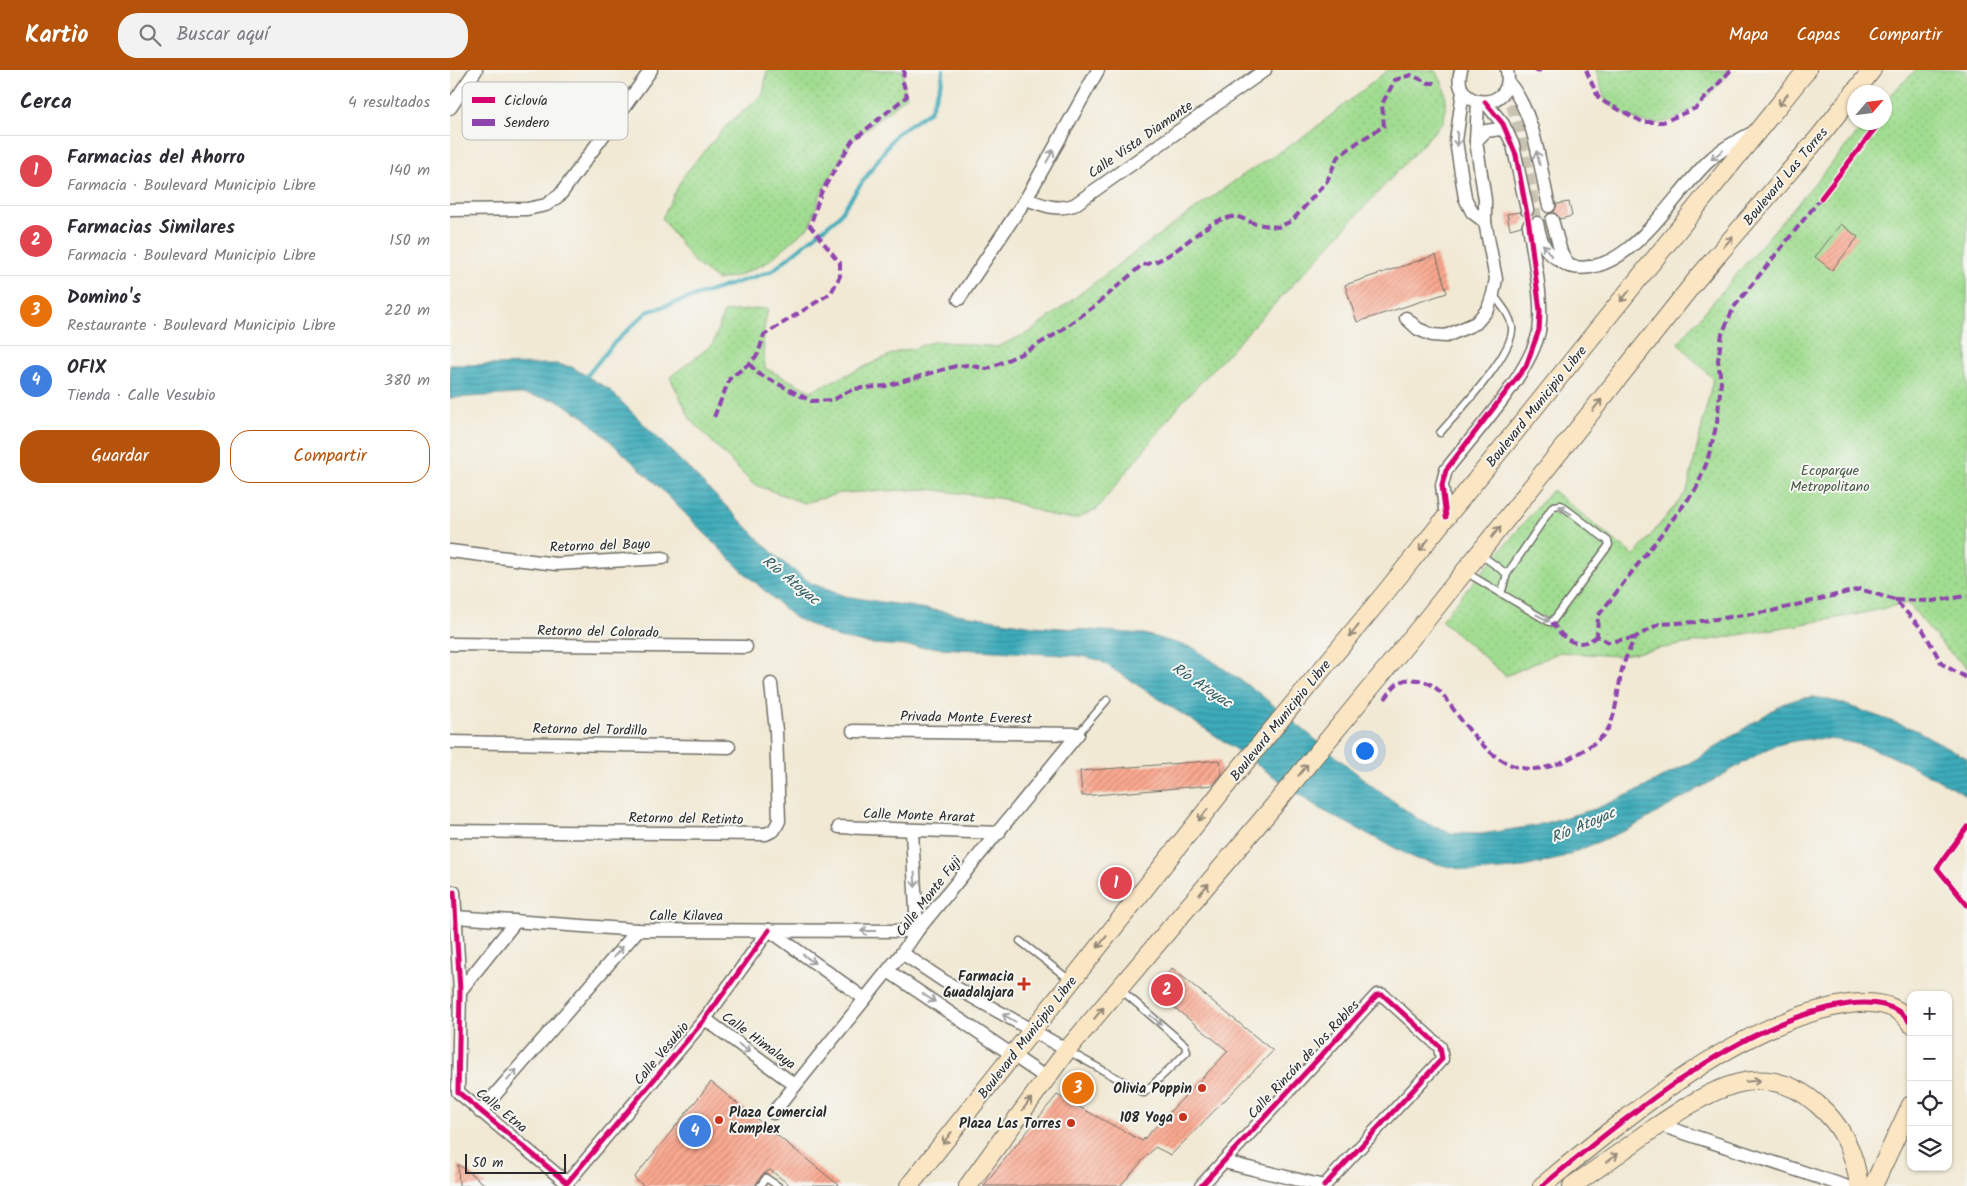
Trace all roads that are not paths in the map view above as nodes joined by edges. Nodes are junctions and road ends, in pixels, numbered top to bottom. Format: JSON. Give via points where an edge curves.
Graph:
{"nodes":[{"id":1,"x":476,"y":70,"type":"edge"},
{"id":2,"x":651,"y":70,"type":"edge"},
{"id":3,"x":1098,"y":70,"type":"edge"},
{"id":4,"x":1265,"y":70,"type":"edge"},
{"id":5,"x":1807,"y":70,"type":"edge"},
{"id":6,"x":1872,"y":70,"type":"edge"},
{"id":7,"x":1458,"y":72,"type":"edge"},
{"id":8,"x":1507,"y":76,"type":"edge"},
{"id":9,"x":468,"y":82,"type":"edge"},
{"id":10,"x":462,"y":90,"type":"edge"},
{"id":11,"x":1463,"y":91,"type":"junction"},
{"id":12,"x":628,"y":102,"type":"edge"},
{"id":13,"x":1481,"y":102,"type":"junction"},
{"id":14,"x":450,"y":108,"type":"edge"},
{"id":15,"x":1758,"y":130,"type":"junction"},
{"id":16,"x":1507,"y":132,"type":"junction"},
{"id":17,"x":600,"y":140,"type":"edge"},
{"id":18,"x":1476,"y":141,"type":"junction"},
{"id":19,"x":1026,"y":199,"type":"junction"},
{"id":20,"x":1548,"y":206,"type":"dead end"},
{"id":21,"x":450,"y":210,"type":"edge"},
{"id":22,"x":1527,"y":210,"type":"dead end"},
{"id":23,"x":1552,"y":220,"type":"tunnel mouth"},
{"id":24,"x":1485,"y":222,"type":"junction"},
{"id":25,"x":1569,"y":266,"type":"junction"},
{"id":26,"x":1493,"y":294,"type":"junction"},
{"id":27,"x":959,"y":299,"type":"dead end"},
{"id":28,"x":1406,"y":318,"type":"dead end"},
{"id":29,"x":1440,"y":433,"type":"dead end"},
{"id":30,"x":1446,"y":517,"type":"junction"},
{"id":31,"x":450,"y":550,"type":"edge"},
{"id":32,"x":1479,"y":553,"type":"junction"},
{"id":33,"x":663,"y":558,"type":"dead end"},
{"id":34,"x":1465,"y":572,"type":"junction"},
{"id":35,"x":1507,"y":574,"type":"junction"},
{"id":36,"x":1501,"y":594,"type":"junction"},
{"id":37,"x":450,"y":644,"type":"edge"},
{"id":38,"x":746,"y":647,"type":"dead end"},
{"id":39,"x":771,"y":684,"type":"dead end"},
{"id":40,"x":1107,"y":700,"type":"dead end"},
{"id":41,"x":853,"y":731,"type":"dead end"},
{"id":42,"x":1078,"y":734,"type":"junction"},
{"id":43,"x":450,"y":742,"type":"edge"},
{"id":44,"x":729,"y":747,"type":"dead end"},
{"id":45,"x":839,"y":827,"type":"dead end"},
{"id":46,"x":450,"y":831,"type":"edge"},
{"id":47,"x":912,"y":831,"type":"junction"},
{"id":48,"x":999,"y":833,"type":"junction"},
{"id":49,"x":454,"y":892,"type":"dead end"},
{"id":50,"x":455,"y":917,"type":"junction"},
{"id":51,"x":516,"y":921,"type":"junction"},
{"id":52,"x":638,"y":930,"type":"junction"},
{"id":53,"x":769,"y":930,"type":"junction"},
{"id":54,"x":917,"y":931,"type":"junction"},
{"id":55,"x":1020,"y":941,"type":"dead end"},
{"id":56,"x":902,"y":953,"type":"junction"},
{"id":57,"x":888,"y":970,"type":"junction"},
{"id":58,"x":1071,"y":981,"type":"junction"},
{"id":59,"x":1119,"y":989,"type":"junction"},
{"id":60,"x":460,"y":991,"type":"junction"},
{"id":61,"x":865,"y":1000,"type":"junction"},
{"id":62,"x":705,"y":1019,"type":"junction"},
{"id":63,"x":1907,"y":1021,"type":"edge"},
{"id":64,"x":1031,"y":1031,"type":"junction"},
{"id":65,"x":1067,"y":1050,"type":"junction"},
{"id":66,"x":1012,"y":1055,"type":"junction"},
{"id":67,"x":1045,"y":1077,"type":"junction"},
{"id":68,"x":795,"y":1085,"type":"junction"},
{"id":69,"x":480,"y":1112,"type":"junction"},
{"id":70,"x":773,"y":1113,"type":"dead end"},
{"id":71,"x":1907,"y":1114,"type":"edge"},
{"id":72,"x":1660,"y":1125,"type":"junction"},
{"id":73,"x":1224,"y":1162,"type":"junction"},
{"id":74,"x":566,"y":1185,"type":"edge"},
{"id":75,"x":760,"y":1186,"type":"edge"},
{"id":76,"x":778,"y":1186,"type":"edge"},
{"id":77,"x":909,"y":1186,"type":"edge"},
{"id":78,"x":968,"y":1186,"type":"edge"},
{"id":79,"x":1201,"y":1186,"type":"edge"},
{"id":80,"x":1324,"y":1186,"type":"edge"},
{"id":81,"x":1542,"y":1186,"type":"edge"},
{"id":82,"x":1572,"y":1186,"type":"edge"},
{"id":83,"x":1845,"y":1186,"type":"edge"},
{"id":84,"x":1859,"y":1186,"type":"edge"},
{"id":85,"x":1873,"y":1186,"type":"edge"}],
"edges":[{"from":1,"to":9,"type":"street"},
{"from":2,"to":12,"type":"street"},
{"from":19,"to":3,"type":"street","one_way":true},
{"from":4,"to":19,"type":"street","name":"Calle Vista Diamante","via":[[1074,205],[1052,208]]},
{"from":5,"to":15,"type":"main road","one_way":true},
{"from":32,"to":6,"type":"main road","name":"Boulevard Las Torres","one_way":true,"via":[[1697,279]]},
{"from":7,"to":11,"type":"street"},
{"from":8,"to":13,"type":"street","via":[[1504,92],[1495,99]]},
{"from":20,"to":8,"type":"street","one_way":true,"via":[[1529,116]]},
{"from":10,"to":14,"type":"street"},
{"from":11,"to":13,"type":"street"},
{"from":11,"to":24,"type":"street","one_way":true,"via":[[1456,140],[1465,198],[1472,212]]},
{"from":13,"to":16,"type":"street"},
{"from":13,"to":18,"type":"street"},
{"from":15,"to":25,"type":"street","one_way":true,"via":[[1711,159],[1621,256],[1600,266]]},
{"from":15,"to":30,"type":"main road","name":"Boulevard Municipio Libre","one_way":true},
{"from":16,"to":18,"type":"street","via":[[1500,129],[1486,131]]},
{"from":16,"to":22,"type":"street","via":[[1516,155]]},
{"from":17,"to":21,"type":"street","via":[[560,195],[546,205],[527,209]]},
{"from":18,"to":24,"type":"street"},
{"from":19,"to":27,"type":"street"},
{"from":23,"to":25,"type":"street","via":[[1561,252]]},
{"from":24,"to":26,"type":"street","via":[[1496,279]]},
{"from":25,"to":30,"type":"street","one_way":true,"via":[[1550,256],[1533,224],[1540,311],[1535,345],[1526,366],[1446,470],[1442,484]]},
{"from":26,"to":28,"type":"street","via":[[1488,309],[1476,323],[1446,336],[1418,329]]},
{"from":26,"to":29,"type":"lane","via":[[1510,318],[1511,344]]},
{"from":30,"to":58,"type":"main road","name":"Boulevard Municipio Libre","one_way":true},
{"from":31,"to":33,"type":"street","name":"Retorno del Bayo","via":[[556,564]]},
{"from":32,"to":34,"type":"main road"},
{"from":32,"to":35,"type":"lane"},
{"from":34,"to":36,"type":"lane"},
{"from":59,"to":34,"type":"main road","one_way":true},
{"from":35,"to":36,"type":"lane"},
{"from":36,"to":35,"type":"lane","one_way":true,"via":[[1552,622],[1609,543],[1556,504]]},
{"from":37,"to":38,"type":"street","name":"Retorno del Colorado"},
{"from":39,"to":46,"type":"street","name":"Retorno del Retinto","via":[[779,821],[774,830],[766,834]]},
{"from":40,"to":42,"type":"lane","name":"Calle Monte Fuji"},
{"from":41,"to":42,"type":"street","name":"Privada Monte Everest"},
{"from":42,"to":48,"type":"street","name":"Calle Monte Fuji"},
{"from":43,"to":44,"type":"street","name":"Retorno del Tordillo"},
{"from":45,"to":47,"type":"street","name":"Calle Monte Ararat"},
{"from":47,"to":48,"type":"street","name":"Calle Monte Ararat"},
{"from":47,"to":54,"type":"street","one_way":true},
{"from":48,"to":54,"type":"street","name":"Calle Monte Fuji"},
{"from":49,"to":50,"type":"street","name":"Calle Etna"},
{"from":50,"to":51,"type":"street","name":"Calle Kilavea"},
{"from":50,"to":60,"type":"street","name":"Calle Etna"},
{"from":51,"to":52,"type":"street","name":"Calle Kilavea"},
{"from":51,"to":60,"type":"street"},
{"from":52,"to":53,"type":"street","name":"Calle Kilavea"},
{"from":69,"to":52,"type":"street","one_way":true},
{"from":54,"to":53,"type":"street","name":"Calle Kilavea","one_way":true},
{"from":53,"to":61,"type":"street","one_way":true},
{"from":53,"to":62,"type":"street","name":"Calle Vesubio"},
{"from":54,"to":56,"type":"street","name":"Calle Monte Fuji"},
{"from":55,"to":58,"type":"lane"},
{"from":56,"to":57,"type":"street","name":"Calle Monte Fuji"},
{"from":64,"to":56,"type":"street","one_way":true},
{"from":57,"to":61,"type":"street","name":"Calle Monte Fuji"},
{"from":57,"to":66,"type":"street","one_way":true},
{"from":58,"to":64,"type":"main road","name":"Boulevard Municipio Libre"},
{"from":65,"to":59,"type":"main road","one_way":true},
{"from":59,"to":65,"type":"lane","one_way":true,"via":[[1185,1045],[1187,1052],[1144,1093]]},
{"from":60,"to":69,"type":"street","name":"Calle Etna","via":[[457,1090]]},
{"from":61,"to":68,"type":"street","name":"Calle Monte Fuji"},
{"from":62,"to":68,"type":"street","name":"Calle Himalaya","one_way":true},
{"from":62,"to":74,"type":"street","name":"Calle Vesubio"},
{"from":63,"to":81,"type":"main road","via":[[1892,1008],[1862,1002],[1824,1008],[1784,1020],[1736,1045],[1670,1088]]},
{"from":64,"to":65,"type":"street"},
{"from":64,"to":66,"type":"main road","name":"Boulevard Municipio Libre"},
{"from":65,"to":67,"type":"main road"},
{"from":66,"to":67,"type":"street"},
{"from":66,"to":77,"type":"main road","name":"Boulevard Municipio Libre","one_way":true},
{"from":78,"to":67,"type":"main road","one_way":true},
{"from":68,"to":70,"type":"street","name":"Calle Monte Fuji"},
{"from":69,"to":74,"type":"street","name":"Calle Etna"},
{"from":71,"to":85,"type":"main road"},
{"from":82,"to":72,"type":"main road","one_way":true},
{"from":72,"to":83,"type":"street"},
{"from":72,"to":84,"type":"main road","one_way":true,"via":[[1715,1090],[1737,1082],[1759,1080],[1788,1086],[1809,1096],[1843,1134],[1856,1161]]},
{"from":73,"to":79,"type":"street","name":"Calle Rincón de los Robles"},
{"from":73,"to":80,"type":"street"},
{"from":73,"to":80,"type":"street","name":"Calle Rincón de los Robles","via":[[1377,995],[1383,994],[1440,1047],[1442,1059]]},
{"from":75,"to":76,"type":"lane","via":[[766,1178]]}]}
